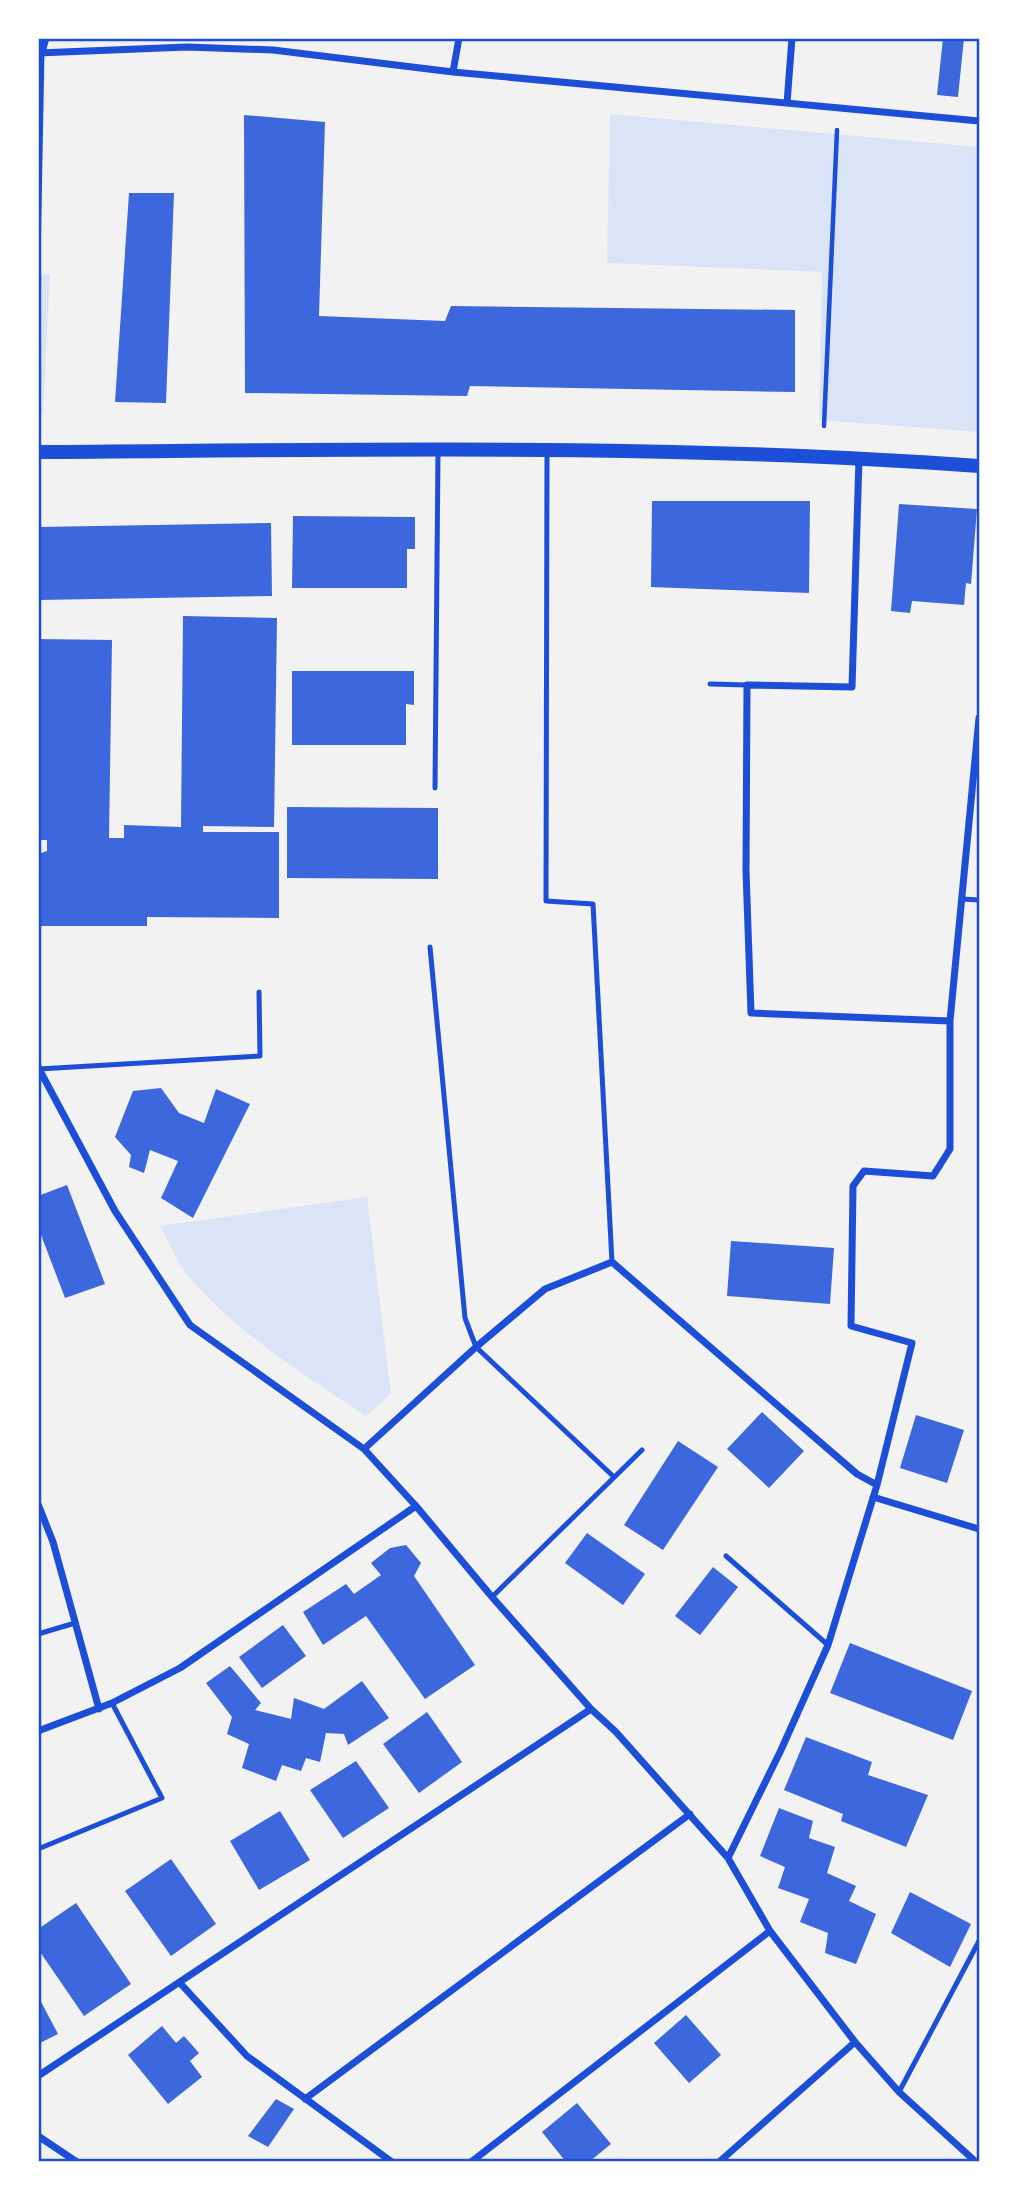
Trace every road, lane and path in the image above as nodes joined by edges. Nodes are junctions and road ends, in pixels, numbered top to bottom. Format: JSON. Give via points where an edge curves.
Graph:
{"nodes":[{"id":1,"x":46,"y":38,"type":"edge"},
{"id":2,"x":189,"y":38,"type":"edge"},
{"id":3,"x":459,"y":38,"type":"edge"},
{"id":4,"x":792,"y":38,"type":"edge"},
{"id":5,"x":187,"y":47,"type":"junction"},
{"id":6,"x":40,"y":52,"type":"edge"},
{"id":7,"x":453,"y":72,"type":"junction"},
{"id":8,"x":787,"y":103,"type":"junction"},
{"id":9,"x":40,"y":115,"type":"edge"},
{"id":10,"x":979,"y":121,"type":"edge"},
{"id":11,"x":836,"y":130,"type":"dead end"},
{"id":12,"x":38,"y":260,"type":"edge"},
{"id":13,"x":824,"y":426,"type":"dead end"},
{"id":14,"x":547,"y":449,"type":"junction"},
{"id":15,"x":438,"y":450,"type":"junction"},
{"id":16,"x":38,"y":452,"type":"edge"},
{"id":17,"x":859,"y":457,"type":"junction"},
{"id":18,"x":979,"y":466,"type":"edge"},
{"id":19,"x":710,"y":684,"type":"dead end"},
{"id":20,"x":747,"y":685,"type":"junction"},
{"id":21,"x":979,"y":718,"type":"edge"},
{"id":22,"x":435,"y":788,"type":"dead end"},
{"id":23,"x":962,"y":899,"type":"junction"},
{"id":24,"x":979,"y":900,"type":"edge"},
{"id":25,"x":430,"y":947,"type":"dead end"},
{"id":26,"x":259,"y":992,"type":"dead end"},
{"id":27,"x":950,"y":1021,"type":"junction"},
{"id":28,"x":39,"y":1068,"type":"edge"},
{"id":29,"x":612,"y":1262,"type":"junction"},
{"id":30,"x":477,"y":1347,"type":"junction"},
{"id":31,"x":364,"y":1449,"type":"junction"},
{"id":32,"x":642,"y":1450,"type":"dead end"},
{"id":33,"x":614,"y":1477,"type":"junction"},
{"id":34,"x":877,"y":1485,"type":"junction"},
{"id":35,"x":873,"y":1497,"type":"junction"},
{"id":36,"x":38,"y":1504,"type":"edge"},
{"id":37,"x":416,"y":1506,"type":"junction"},
{"id":38,"x":979,"y":1529,"type":"edge"},
{"id":39,"x":726,"y":1556,"type":"dead end"},
{"id":40,"x":492,"y":1597,"type":"junction"},
{"id":41,"x":75,"y":1623,"type":"junction"},
{"id":42,"x":38,"y":1634,"type":"edge"},
{"id":43,"x":828,"y":1645,"type":"junction"},
{"id":44,"x":112,"y":1703,"type":"junction"},
{"id":45,"x":99,"y":1709,"type":"junction"},
{"id":46,"x":591,"y":1709,"type":"junction"},
{"id":47,"x":38,"y":1731,"type":"edge"},
{"id":48,"x":690,"y":1814,"type":"junction"},
{"id":49,"x":38,"y":1849,"type":"edge"},
{"id":50,"x":728,"y":1858,"type":"junction"},
{"id":51,"x":771,"y":1931,"type":"junction"},
{"id":52,"x":979,"y":1941,"type":"edge"},
{"id":53,"x":180,"y":1983,"type":"junction"},
{"id":54,"x":855,"y":2042,"type":"junction"},
{"id":55,"x":38,"y":2076,"type":"edge"},
{"id":56,"x":900,"y":2092,"type":"junction"},
{"id":57,"x":305,"y":2099,"type":"junction"},
{"id":58,"x":38,"y":2136,"type":"edge"},
{"id":59,"x":77,"y":2161,"type":"edge"},
{"id":60,"x":392,"y":2161,"type":"edge"},
{"id":61,"x":471,"y":2161,"type":"edge"},
{"id":62,"x":719,"y":2161,"type":"edge"},
{"id":63,"x":976,"y":2161,"type":"edge"}],
"edges":[{"from":1,"to":6,"type":"street"},
{"from":2,"to":5,"type":"street"},
{"from":3,"to":7,"type":"street"},
{"from":4,"to":8,"type":"street"},
{"from":5,"to":6,"type":"street"},
{"from":5,"to":7,"type":"street","via":[[273,50]]},
{"from":6,"to":9,"type":"lane"},
{"from":7,"to":8,"type":"street"},
{"from":8,"to":10,"type":"street"},
{"from":9,"to":12,"type":"lane"},
{"from":11,"to":13,"type":"path"},
{"from":14,"to":15,"type":"main road"},
{"from":14,"to":17,"type":"main road"},
{"from":14,"to":29,"type":"lane","via":[[546,901],[593,904]]},
{"from":15,"to":16,"type":"main road"},
{"from":15,"to":22,"type":"lane"},
{"from":17,"to":18,"type":"main road"},
{"from":17,"to":20,"type":"street","via":[[852,687]]},
{"from":19,"to":20,"type":"lane"},
{"from":20,"to":27,"type":"street","via":[[751,1013]]},
{"from":21,"to":23,"type":"street"},
{"from":23,"to":24,"type":"lane"},
{"from":23,"to":27,"type":"street"},
{"from":25,"to":30,"type":"lane","via":[[465,1318]]},
{"from":26,"to":28,"type":"lane","via":[[260,1056]]},
{"from":27,"to":34,"type":"street","via":[[950,1149],[933,1176],[864,1171],[853,1186],[851,1326],[912,1343]]},
{"from":28,"to":31,"type":"street","via":[[115,1211],[190,1325]]},
{"from":29,"to":30,"type":"street","via":[[545,1289]]},
{"from":29,"to":34,"type":"street","via":[[857,1474]]},
{"from":30,"to":31,"type":"street"},
{"from":30,"to":33,"type":"lane"},
{"from":31,"to":37,"type":"street"},
{"from":32,"to":33,"type":"lane"},
{"from":33,"to":40,"type":"lane"},
{"from":34,"to":35,"type":"street"},
{"from":35,"to":38,"type":"street"},
{"from":35,"to":43,"type":"street"},
{"from":36,"to":41,"type":"street"},
{"from":37,"to":40,"type":"street"},
{"from":37,"to":44,"type":"street","via":[[180,1668]]},
{"from":39,"to":43,"type":"lane"},
{"from":40,"to":46,"type":"street"},
{"from":41,"to":42,"type":"lane"},
{"from":41,"to":45,"type":"street"},
{"from":43,"to":50,"type":"street"},
{"from":44,"to":45,"type":"street"},
{"from":44,"to":49,"type":"lane","via":[[162,1798]]},
{"from":45,"to":47,"type":"street"},
{"from":46,"to":48,"type":"street"},
{"from":46,"to":53,"type":"street"},
{"from":48,"to":50,"type":"street"},
{"from":48,"to":57,"type":"street"},
{"from":50,"to":51,"type":"street"},
{"from":51,"to":54,"type":"street"},
{"from":51,"to":61,"type":"street"},
{"from":52,"to":56,"type":"lane"},
{"from":53,"to":55,"type":"street"},
{"from":53,"to":57,"type":"street","via":[[247,2056]]},
{"from":54,"to":56,"type":"street"},
{"from":54,"to":62,"type":"street"},
{"from":56,"to":63,"type":"street"},
{"from":57,"to":60,"type":"street"},
{"from":58,"to":59,"type":"street"}]}
